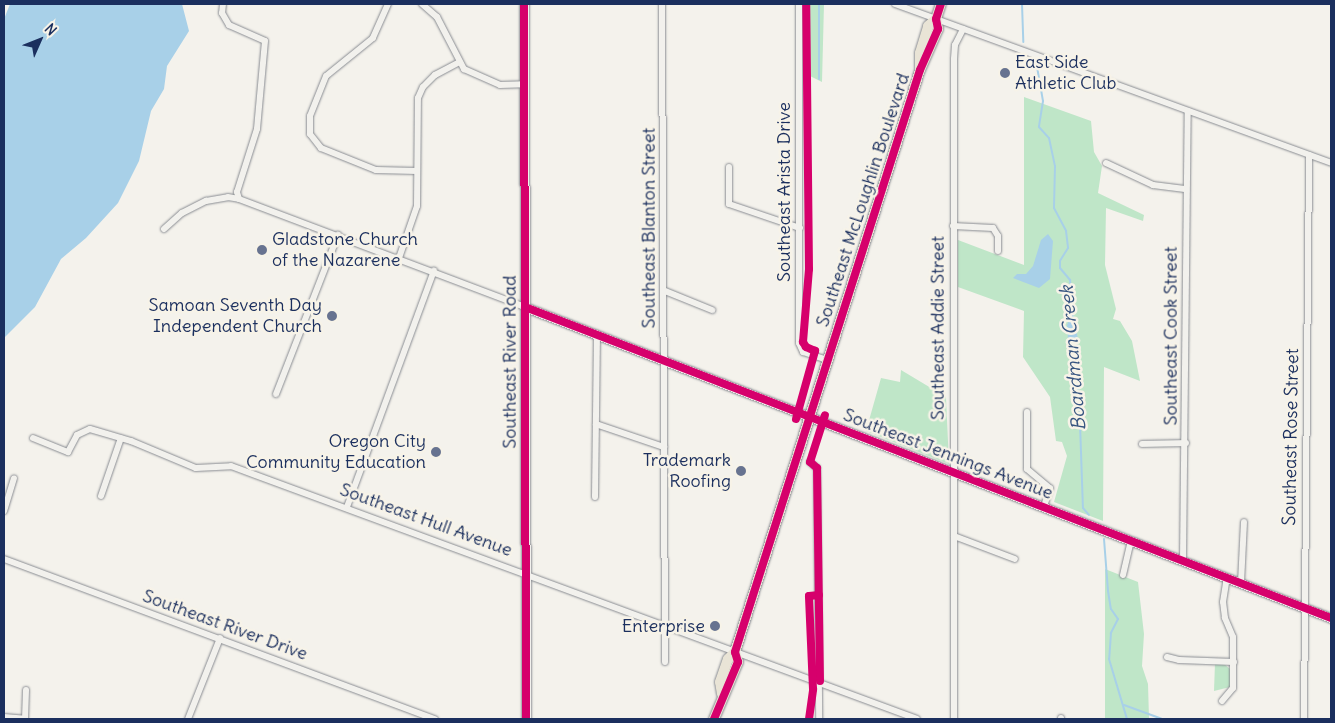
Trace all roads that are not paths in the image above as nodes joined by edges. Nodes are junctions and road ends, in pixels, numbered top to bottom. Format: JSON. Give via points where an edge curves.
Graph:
{"nodes":[{"id":1,"x":223,"y":4,"type":"edge"},
{"id":2,"x":388,"y":4,"type":"edge"},
{"id":3,"x":422,"y":4,"type":"edge"},
{"id":4,"x":524,"y":4,"type":"edge"},
{"id":5,"x":662,"y":4,"type":"edge"},
{"id":6,"x":798,"y":4,"type":"edge"},
{"id":7,"x":895,"y":4,"type":"edge"},
{"id":8,"x":941,"y":4,"type":"edge"},
{"id":9,"x":936,"y":19,"type":"junction"},
{"id":10,"x":962,"y":29,"type":"junction"},
{"id":11,"x":459,"y":62,"type":"junction"},
{"id":12,"x":524,"y":84,"type":"junction"},
{"id":13,"x":1188,"y":111,"type":"junction"},
{"id":14,"x":1309,"y":156,"type":"junction"},
{"id":15,"x":1331,"y":163,"type":"edge"},
{"id":16,"x":1106,"y":164,"type":"dead end"},
{"id":17,"x":729,"y":167,"type":"dead end"},
{"id":18,"x":417,"y":171,"type":"junction"},
{"id":19,"x":1185,"y":189,"type":"junction"},
{"id":20,"x":239,"y":199,"type":"junction"},
{"id":21,"x":953,"y":226,"type":"junction"},
{"id":22,"x":800,"y":228,"type":"junction"},
{"id":23,"x":164,"y":229,"type":"dead end"},
{"id":24,"x":338,"y":235,"type":"junction"},
{"id":25,"x":998,"y":250,"type":"dead end"},
{"id":26,"x":399,"y":258,"type":"junction"},
{"id":27,"x":434,"y":271,"type":"junction"},
{"id":28,"x":665,"y":291,"type":"junction"},
{"id":29,"x":525,"y":307,"type":"junction"},
{"id":30,"x":712,"y":310,"type":"dead end"},
{"id":31,"x":597,"y":334,"type":"junction"},
{"id":32,"x":828,"y":360,"type":"junction"},
{"id":33,"x":665,"y":361,"type":"junction"},
{"id":34,"x":276,"y":394,"type":"dead end"},
{"id":35,"x":1027,"y":412,"type":"dead end"},
{"id":36,"x":810,"y":416,"type":"junction"},
{"id":37,"x":596,"y":424,"type":"junction"},
{"id":38,"x":33,"y":438,"type":"dead end"},
{"id":39,"x":121,"y":438,"type":"junction"},
{"id":40,"x":1142,"y":444,"type":"dead end"},
{"id":41,"x":1186,"y":444,"type":"junction"},
{"id":42,"x":664,"y":446,"type":"junction"},
{"id":43,"x":810,"y":462,"type":"dead end"},
{"id":44,"x":954,"y":473,"type":"junction"},
{"id":45,"x":14,"y":478,"type":"dead end"},
{"id":46,"x":101,"y":496,"type":"dead end"},
{"id":47,"x":595,"y":497,"type":"dead end"},
{"id":48,"x":347,"y":507,"type":"junction"},
{"id":49,"x":1044,"y":507,"type":"junction"},
{"id":50,"x":4,"y":511,"type":"edge"},
{"id":51,"x":1244,"y":522,"type":"dead end"},
{"id":52,"x":954,"y":536,"type":"junction"},
{"id":53,"x":1130,"y":541,"type":"junction"},
{"id":54,"x":4,"y":558,"type":"edge"},
{"id":55,"x":1015,"y":559,"type":"dead end"},
{"id":56,"x":1182,"y":560,"type":"junction"},
{"id":57,"x":526,"y":574,"type":"junction"},
{"id":58,"x":1123,"y":575,"type":"dead end"},
{"id":59,"x":1227,"y":577,"type":"junction"},
{"id":60,"x":1241,"y":583,"type":"junction"},
{"id":61,"x":1303,"y":607,"type":"junction"},
{"id":62,"x":1331,"y":618,"type":"edge"},
{"id":63,"x":665,"y":626,"type":"junction"},
{"id":64,"x":220,"y":638,"type":"junction"},
{"id":65,"x":735,"y":652,"type":"junction"},
{"id":66,"x":1167,"y":656,"type":"dead end"},
{"id":67,"x":665,"y":662,"type":"dead end"},
{"id":68,"x":1234,"y":662,"type":"junction"},
{"id":69,"x":820,"y":681,"type":"junction"},
{"id":70,"x":26,"y":690,"type":"dead end"},
{"id":71,"x":1222,"y":700,"type":"dead end"},
{"id":72,"x":4,"y":717,"type":"edge"},
{"id":73,"x":25,"y":719,"type":"edge"},
{"id":74,"x":188,"y":719,"type":"edge"},
{"id":75,"x":436,"y":719,"type":"edge"},
{"id":76,"x":526,"y":719,"type":"edge"},
{"id":77,"x":714,"y":719,"type":"edge"},
{"id":78,"x":819,"y":719,"type":"edge"},
{"id":79,"x":916,"y":719,"type":"edge"},
{"id":80,"x":954,"y":719,"type":"edge"},
{"id":81,"x":1304,"y":719,"type":"edge"}],
"edges":[{"from":1,"to":20,"type":"street","via":[[222,13],[229,25],[265,40],[257,129],[237,192]]},
{"from":2,"to":18,"type":"street","via":[[374,38],[328,72],[308,123],[314,142],[331,153],[385,172]]},
{"from":3,"to":11,"type":"street","via":[[440,22]]},
{"from":4,"to":12,"type":"street","name":"Southeast River Road"},
{"from":5,"to":28,"type":"street","name":"Southeast Blanton Street"},
{"from":6,"to":22,"type":"street","name":"Southeast Arista Drive"},
{"from":7,"to":9,"type":"street"},
{"from":8,"to":9,"type":"main road","name":"Southeast McLoughlin Boulevard"},
{"from":9,"to":10,"type":"street"},
{"from":9,"to":32,"type":"main road","name":"Southeast McLoughlin Boulevard","via":[[938,29],[920,70]]},
{"from":10,"to":13,"type":"street"},
{"from":10,"to":21,"type":"street","name":"Southeast Addie Street","via":[[954,50]]},
{"from":11,"to":12,"type":"street","via":[[480,78],[500,85]]},
{"from":11,"to":18,"type":"street","via":[[428,81],[418,98]]},
{"from":12,"to":29,"type":"street","name":"Southeast River Road"},
{"from":13,"to":14,"type":"street"},
{"from":13,"to":19,"type":"street","name":"Southeast Cook Street"},
{"from":14,"to":15,"type":"street"},
{"from":14,"to":61,"type":"street","name":"Southeast Rose Street"},
{"from":16,"to":19,"type":"street","via":[[1153,185]]},
{"from":17,"to":22,"type":"street","via":[[729,204]]},
{"from":18,"to":26,"type":"street","via":[[416,215]]},
{"from":19,"to":41,"type":"street","name":"Southeast Cook Street"},
{"from":20,"to":23,"type":"street","name":"Southeast Jennings Avenue","via":[[228,197],[206,201],[182,213]]},
{"from":20,"to":24,"type":"street","name":"Southeast Jennings Avenue"},
{"from":21,"to":25,"type":"street","via":[[993,228],[998,236]]},
{"from":21,"to":44,"type":"street","name":"Southeast Addie Street"},
{"from":22,"to":32,"type":"street","name":"Southeast Arista Drive","via":[[799,346],[807,354]]},
{"from":24,"to":26,"type":"street","name":"Southeast Jennings Avenue"},
{"from":24,"to":34,"type":"street"},
{"from":26,"to":27,"type":"street","name":"Southeast Jennings Avenue"},
{"from":27,"to":29,"type":"street","name":"Southeast Jennings Avenue"},
{"from":27,"to":48,"type":"street"},
{"from":28,"to":30,"type":"street"},
{"from":28,"to":33,"type":"street","name":"Southeast Blanton Street"},
{"from":29,"to":31,"type":"street","name":"Southeast Jennings Avenue"},
{"from":29,"to":57,"type":"street","name":"Southeast River Road"},
{"from":31,"to":33,"type":"street","name":"Southeast Jennings Avenue"},
{"from":31,"to":37,"type":"street"},
{"from":32,"to":36,"type":"main road","name":"Southeast McLoughlin Boulevard"},
{"from":33,"to":36,"type":"street","name":"Southeast Jennings Avenue"},
{"from":33,"to":42,"type":"street","name":"Southeast Blanton Street"},
{"from":35,"to":49,"type":"street","via":[[1027,469],[1050,488]]},
{"from":36,"to":44,"type":"street","name":"Southeast Jennings Avenue"},
{"from":36,"to":65,"type":"main road","name":"Southeast McLoughlin Boulevard"},
{"from":37,"to":42,"type":"street"},
{"from":37,"to":47,"type":"street"},
{"from":38,"to":39,"type":"street","name":"Southeast Hull Avenue","via":[[68,452],[74,439],[85,430]]},
{"from":39,"to":46,"type":"street"},
{"from":39,"to":48,"type":"street","name":"Southeast Hull Avenue","via":[[196,468],[231,466]]},
{"from":40,"to":41,"type":"street"},
{"from":41,"to":56,"type":"street","name":"Southeast Cook Street"},
{"from":42,"to":63,"type":"street","name":"Southeast Blanton Street"},
{"from":43,"to":69,"type":"street","via":[[817,468]]},
{"from":44,"to":49,"type":"street","name":"Southeast Jennings Avenue"},
{"from":44,"to":52,"type":"street","name":"Southeast Addie Street"},
{"from":45,"to":50,"type":"street"},
{"from":48,"to":57,"type":"street","name":"Southeast Hull Avenue"},
{"from":49,"to":53,"type":"street","name":"Southeast Jennings Avenue"},
{"from":51,"to":60,"type":"street"},
{"from":52,"to":55,"type":"street"},
{"from":52,"to":80,"type":"street","name":"Southeast Addie Street"},
{"from":53,"to":56,"type":"street","name":"Southeast Jennings Avenue"},
{"from":53,"to":58,"type":"street"},
{"from":54,"to":64,"type":"street","name":"Southeast River Drive"},
{"from":56,"to":59,"type":"street","name":"Southeast Jennings Avenue"},
{"from":57,"to":63,"type":"street","name":"Southeast Hull Avenue"},
{"from":57,"to":76,"type":"street","name":"Southeast River Road"},
{"from":59,"to":60,"type":"street","name":"Southeast Jennings Avenue"},
{"from":59,"to":68,"type":"street","via":[[1224,610],[1233,637]]},
{"from":60,"to":61,"type":"street","name":"Southeast Jennings Avenue"},
{"from":61,"to":62,"type":"street","name":"Southeast Jennings Avenue"},
{"from":61,"to":81,"type":"street","name":"Southeast Rose Street"},
{"from":63,"to":65,"type":"street","name":"Southeast Hull Avenue"},
{"from":63,"to":67,"type":"street","name":"Southeast Blanton Street"},
{"from":64,"to":74,"type":"street"},
{"from":64,"to":75,"type":"street","name":"Southeast River Drive"},
{"from":65,"to":69,"type":"street","name":"Southeast Hull Avenue"},
{"from":65,"to":77,"type":"main road","name":"Southeast McLoughlin Boulevard","via":[[728,659],[720,682],[722,694]]},
{"from":66,"to":68,"type":"street","via":[[1180,660]]},
{"from":68,"to":71,"type":"street","via":[[1233,688]]},
{"from":69,"to":78,"type":"street"},
{"from":69,"to":79,"type":"street","name":"Southeast Hull Avenue"},
{"from":70,"to":73,"type":"street"},
{"from":72,"to":73,"type":"street"}]}
